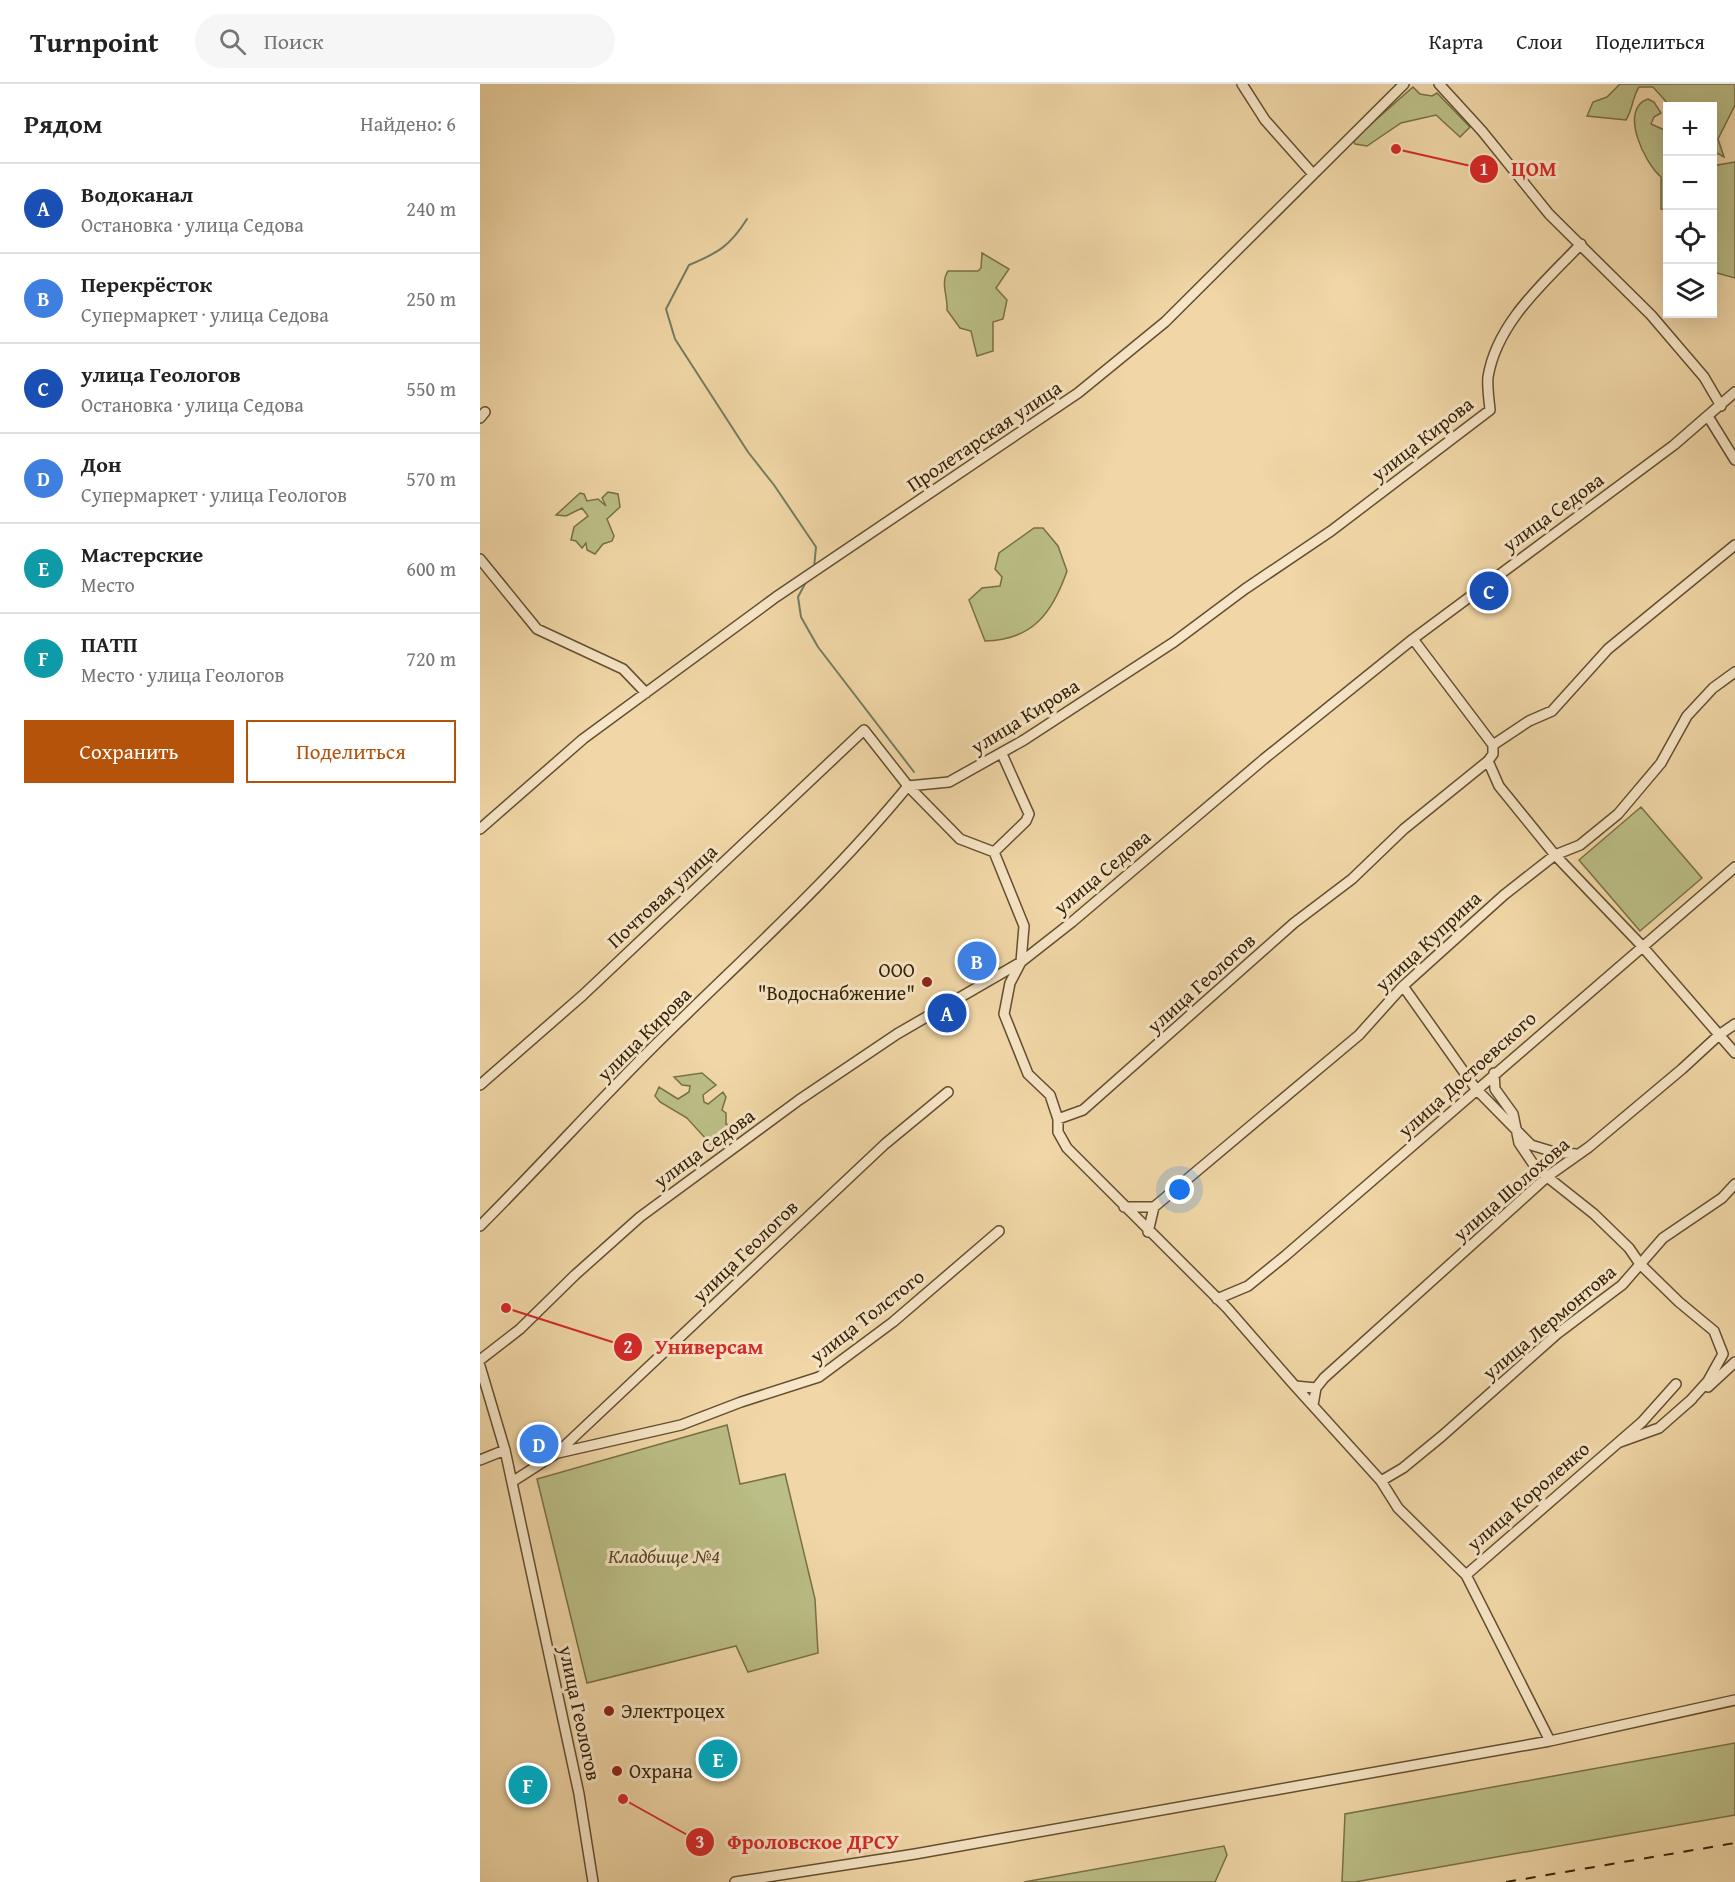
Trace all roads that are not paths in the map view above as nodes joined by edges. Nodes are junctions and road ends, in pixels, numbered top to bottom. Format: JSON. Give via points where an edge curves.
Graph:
{"nodes":[{"id":1,"x":1242,"y":84,"type":"edge"},
{"id":2,"x":1404,"y":84,"type":"edge"},
{"id":3,"x":1439,"y":84,"type":"edge"},
{"id":4,"x":1312,"y":173,"type":"junction"},
{"id":5,"x":1581,"y":244,"type":"junction"},
{"id":6,"x":1735,"y":392,"type":"edge"},
{"id":7,"x":1721,"y":406,"type":"junction"},
{"id":8,"x":1709,"y":418,"type":"junction"},
{"id":9,"x":1735,"y":460,"type":"edge"},
{"id":10,"x":1735,"y":545,"type":"edge"},
{"id":11,"x":480,"y":559,"type":"edge"},
{"id":12,"x":1413,"y":639,"type":"junction"},
{"id":13,"x":1735,"y":672,"type":"edge"},
{"id":14,"x":646,"y":693,"type":"junction"},
{"id":15,"x":1493,"y":746,"type":"junction"},
{"id":16,"x":1002,"y":754,"type":"junction"},
{"id":17,"x":1488,"y":761,"type":"junction"},
{"id":18,"x":908,"y":786,"type":"junction"},
{"id":19,"x":480,"y":829,"type":"edge"},
{"id":20,"x":994,"y":852,"type":"junction"},
{"id":21,"x":1555,"y":855,"type":"junction"},
{"id":22,"x":1735,"y":867,"type":"edge"},
{"id":23,"x":1642,"y":946,"type":"junction"},
{"id":24,"x":1021,"y":962,"type":"junction"},
{"id":25,"x":1000,"y":976,"type":"junction"},
{"id":26,"x":1010,"y":983,"type":"junction"},
{"id":27,"x":1403,"y":987,"type":"junction"},
{"id":28,"x":1735,"y":1024,"type":"edge"},
{"id":29,"x":1719,"y":1035,"type":"junction"},
{"id":30,"x":1735,"y":1053,"type":"edge"},
{"id":31,"x":1494,"y":1073,"type":"junction"},
{"id":32,"x":480,"y":1085,"type":"edge"},
{"id":33,"x":1476,"y":1089,"type":"junction"},
{"id":34,"x":948,"y":1092,"type":"dead end"},
{"id":35,"x":1058,"y":1119,"type":"junction"},
{"id":36,"x":1514,"y":1129,"type":"junction"},
{"id":37,"x":1576,"y":1154,"type":"junction"},
{"id":38,"x":1548,"y":1176,"type":"junction"},
{"id":39,"x":1735,"y":1184,"type":"edge"},
{"id":40,"x":1124,"y":1207,"type":"junction"},
{"id":41,"x":1154,"y":1208,"type":"junction"},
{"id":42,"x":480,"y":1226,"type":"edge"},
{"id":43,"x":999,"y":1231,"type":"dead end"},
{"id":44,"x":1148,"y":1232,"type":"junction"},
{"id":45,"x":1640,"y":1264,"type":"junction"},
{"id":46,"x":1217,"y":1299,"type":"junction"},
{"id":47,"x":480,"y":1360,"type":"edge"},
{"id":48,"x":1735,"y":1362,"type":"edge"},
{"id":49,"x":480,"y":1366,"type":"edge"},
{"id":50,"x":1676,"y":1384,"type":"dead end"},
{"id":51,"x":1295,"y":1386,"type":"junction"},
{"id":52,"x":1316,"y":1388,"type":"junction"},
{"id":53,"x":1689,"y":1402,"type":"junction"},
{"id":54,"x":1313,"y":1405,"type":"junction"},
{"id":55,"x":1615,"y":1444,"type":"junction"},
{"id":56,"x":505,"y":1450,"type":"junction"},
{"id":57,"x":557,"y":1454,"type":"junction"},
{"id":58,"x":480,"y":1460,"type":"edge"},
{"id":59,"x":1380,"y":1481,"type":"junction"},
{"id":60,"x":512,"y":1482,"type":"junction"},
{"id":61,"x":1466,"y":1575,"type":"junction"},
{"id":62,"x":1735,"y":1700,"type":"edge"},
{"id":63,"x":1550,"y":1741,"type":"junction"},
{"id":64,"x":593,"y":1882,"type":"edge"},
{"id":65,"x":735,"y":1882,"type":"edge"}],
"edges":[{"from":1,"to":4,"type":"street","via":[[1265,120]]},
{"from":2,"to":4,"type":"street","name":"Пролетарская улица"},
{"from":3,"to":5,"type":"street","via":[[1549,214]]},
{"from":4,"to":14,"type":"street","name":"Пролетарская улица","via":[[1165,322],[1078,393],[823,565]]},
{"from":5,"to":7,"type":"street","via":[[1651,315],[1704,377]]},
{"from":5,"to":16,"type":"street","name":"улица Кирова","via":[[1521,309],[1504,334],[1491,362],[1490,410],[1331,531],[1174,642]]},
{"from":6,"to":7,"type":"street","name":"улица Седова"},
{"from":7,"to":8,"type":"street","name":"улица Седова"},
{"from":8,"to":9,"type":"street"},
{"from":8,"to":12,"type":"street","name":"улица Седова"},
{"from":10,"to":15,"type":"street","via":[[1608,649],[1552,711],[1529,721]]},
{"from":11,"to":14,"type":"street","via":[[537,629],[623,669]]},
{"from":12,"to":15,"type":"street"},
{"from":12,"to":24,"type":"street","name":"улица Седова"},
{"from":13,"to":21,"type":"street","name":"улица Куприна","via":[[1713,687],[1688,716],[1661,763],[1618,814],[1580,844]]},
{"from":14,"to":19,"type":"street","name":"Пролетарская улица","via":[[583,740]]},
{"from":15,"to":17,"type":"street"},
{"from":16,"to":18,"type":"street","name":"улица Кирова","via":[[949,782]]},
{"from":16,"to":20,"type":"street","via":[[1029,814]]},
{"from":17,"to":21,"type":"street","via":[[1499,786]]},
{"from":17,"to":35,"type":"street","name":"улица Геологов","via":[[1404,829],[1352,879],[1294,923],[1083,1110]]},
{"from":18,"to":20,"type":"street","via":[[960,839]]},
{"from":18,"to":32,"type":"street","name":"Почтовая улица","via":[[864,730],[583,995]]},
{"from":18,"to":42,"type":"street","name":"улица Кирова","via":[[751,954],[655,1046]]},
{"from":20,"to":24,"type":"street","via":[[1024,926]]},
{"from":21,"to":23,"type":"street"},
{"from":21,"to":27,"type":"street","name":"улица Куприна","via":[[1504,895]]},
{"from":22,"to":23,"type":"street","name":"улица Достоевского"},
{"from":23,"to":29,"type":"street"},
{"from":23,"to":31,"type":"street","name":"улица Достоевского"},
{"from":24,"to":25,"type":"street","name":"улица Седова"},
{"from":24,"to":26,"type":"street"},
{"from":25,"to":26,"type":"street","via":[[1008,976]]},
{"from":25,"to":47,"type":"street","name":"улица Седова","via":[[897,1034],[640,1217],[520,1329]]},
{"from":26,"to":35,"type":"street","via":[[1004,1014],[1028,1074],[1050,1095]]},
{"from":27,"to":33,"type":"street"},
{"from":27,"to":41,"type":"street","name":"улица Куприна","via":[[1359,1035]]},
{"from":28,"to":29,"type":"street","name":"улица Шолохова"},
{"from":29,"to":30,"type":"street"},
{"from":29,"to":37,"type":"street","name":"улица Шолохова"},
{"from":31,"to":33,"type":"street","name":"улица Достоевского"},
{"from":31,"to":36,"type":"street","via":[[1495,1089],[1513,1114]]},
{"from":33,"to":36,"type":"street"},
{"from":33,"to":46,"type":"street","name":"улица Достоевского","via":[[1248,1286]]},
{"from":34,"to":57,"type":"street","name":"улица Геологов","via":[[885,1144]]},
{"from":35,"to":40,"type":"street","via":[[1058,1132],[1067,1148]]},
{"from":36,"to":37,"type":"street","via":[[1531,1145]]},
{"from":36,"to":38,"type":"street","via":[[1527,1156]]},
{"from":37,"to":38,"type":"street","name":"улица Шолохова"},
{"from":38,"to":45,"type":"street","via":[[1622,1241]]},
{"from":38,"to":52,"type":"street","name":"улица Шолохова"},
{"from":39,"to":45,"type":"street","name":"улица Лермонтова","via":[[1722,1198],[1663,1238]]},
{"from":40,"to":41,"type":"street"},
{"from":40,"to":44,"type":"street"},
{"from":41,"to":44,"type":"street"},
{"from":43,"to":57,"type":"street","name":"улица Толстого","via":[[893,1322],[819,1377],[681,1425]]},
{"from":44,"to":46,"type":"street"},
{"from":45,"to":53,"type":"street","via":[[1714,1331],[1722,1354],[1708,1381]]},
{"from":45,"to":59,"type":"street","name":"улица Лермонтова","via":[[1622,1285],[1557,1334],[1442,1436]]},
{"from":46,"to":51,"type":"street"},
{"from":48,"to":53,"type":"street","name":"улица Короленко"},
{"from":49,"to":56,"type":"street","name":"улица Геологов"},
{"from":50,"to":55,"type":"street","name":"улица Короленко","via":[[1642,1422]]},
{"from":51,"to":52,"type":"street"},
{"from":51,"to":54,"type":"street"},
{"from":52,"to":54,"type":"street"},
{"from":53,"to":55,"type":"street","name":"улица Короленко","via":[[1659,1428]]},
{"from":54,"to":59,"type":"street"},
{"from":55,"to":61,"type":"street","name":"улица Короленко"},
{"from":56,"to":58,"type":"street"},
{"from":56,"to":60,"type":"street","name":"улица Геологов"},
{"from":57,"to":60,"type":"street","name":"улица Геологов"},
{"from":59,"to":61,"type":"street","via":[[1398,1508]]},
{"from":60,"to":64,"type":"street","name":"улица Геологов","via":[[579,1794]]},
{"from":61,"to":63,"type":"street"},
{"from":62,"to":63,"type":"street"},
{"from":63,"to":65,"type":"street","via":[[915,1854]]}]}
